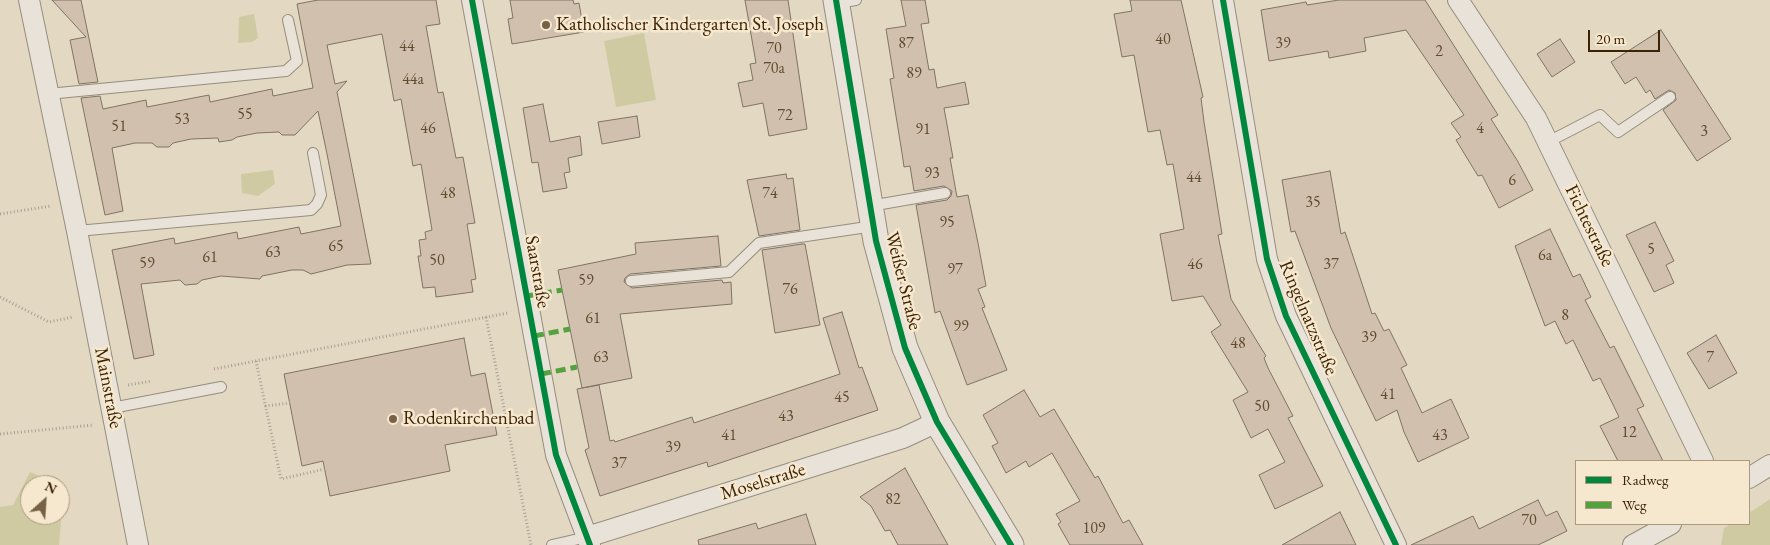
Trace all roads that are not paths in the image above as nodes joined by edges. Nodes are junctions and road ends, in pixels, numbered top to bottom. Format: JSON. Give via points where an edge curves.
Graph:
{"nodes":[{"id":1,"x":29,"y":0,"type":"edge"},
{"id":2,"x":472,"y":0,"type":"edge"},
{"id":3,"x":1223,"y":0,"type":"edge"},
{"id":4,"x":1458,"y":0,"type":"edge"},
{"id":5,"x":843,"y":1,"type":"edge"},
{"id":6,"x":288,"y":20,"type":"dead end"},
{"id":7,"x":48,"y":94,"type":"junction"},
{"id":8,"x":1670,"y":98,"type":"dead end"},
{"id":9,"x":1548,"y":142,"type":"junction"},
{"id":10,"x":313,"y":154,"type":"dead end"},
{"id":11,"x":945,"y":193,"type":"dead end"},
{"id":12,"x":872,"y":216,"type":"junction"},
{"id":13,"x":77,"y":231,"type":"junction"},
{"id":14,"x":631,"y":281,"type":"dead end"},
{"id":15,"x":221,"y":387,"type":"dead end"},
{"id":16,"x":111,"y":407,"type":"junction"},
{"id":17,"x":937,"y":422,"type":"junction"},
{"id":18,"x":1703,"y":460,"type":"edge"},
{"id":19,"x":1770,"y":465,"type":"edge"},
{"id":20,"x":1750,"y":477,"type":"edge"},
{"id":21,"x":1669,"y":525,"type":"edge"},
{"id":22,"x":588,"y":541,"type":"edge"},
{"id":23,"x":138,"y":545,"type":"edge"},
{"id":24,"x":552,"y":545,"type":"edge"},
{"id":25,"x":1011,"y":545,"type":"edge"},
{"id":26,"x":1396,"y":545,"type":"edge"},
{"id":27,"x":1633,"y":545,"type":"edge"}],
"edges":[{"from":1,"to":7,"type":"street","name":"Mainstraße"},
{"from":2,"to":22,"type":"street","name":"Saarstraße","via":[[556,455]]},
{"from":3,"to":26,"type":"street","name":"Ringelnatzstraße","via":[[1267,259],[1286,316]]},
{"from":4,"to":9,"type":"street","name":"Fichtestraße","via":[[1536,118]]},
{"from":5,"to":12,"type":"street","name":"Weißer Straße"},
{"from":6,"to":7,"type":"lane","via":[[297,61],[286,71]]},
{"from":7,"to":13,"type":"street","name":"Mainstraße"},
{"from":8,"to":9,"type":"lane","via":[[1618,132],[1600,115]]},
{"from":9,"to":18,"type":"street","name":"Fichtestraße"},
{"from":10,"to":13,"type":"lane","via":[[321,195],[311,210]]},
{"from":11,"to":12,"type":"lane"},
{"from":12,"to":14,"type":"lane","via":[[758,243],[729,272]]},
{"from":12,"to":17,"type":"street","name":"Weißer Straße","via":[[905,348]]},
{"from":13,"to":16,"type":"street","name":"Mainstraße"},
{"from":15,"to":16,"type":"lane"},
{"from":16,"to":23,"type":"street","name":"Mainstraße"},
{"from":17,"to":22,"type":"street","name":"Moselstraße","via":[[903,438]]},
{"from":17,"to":25,"type":"street","name":"Weißer Straße"},
{"from":19,"to":20,"type":"street"},
{"from":21,"to":27,"type":"street"},
{"from":22,"to":24,"type":"lane"}]}
